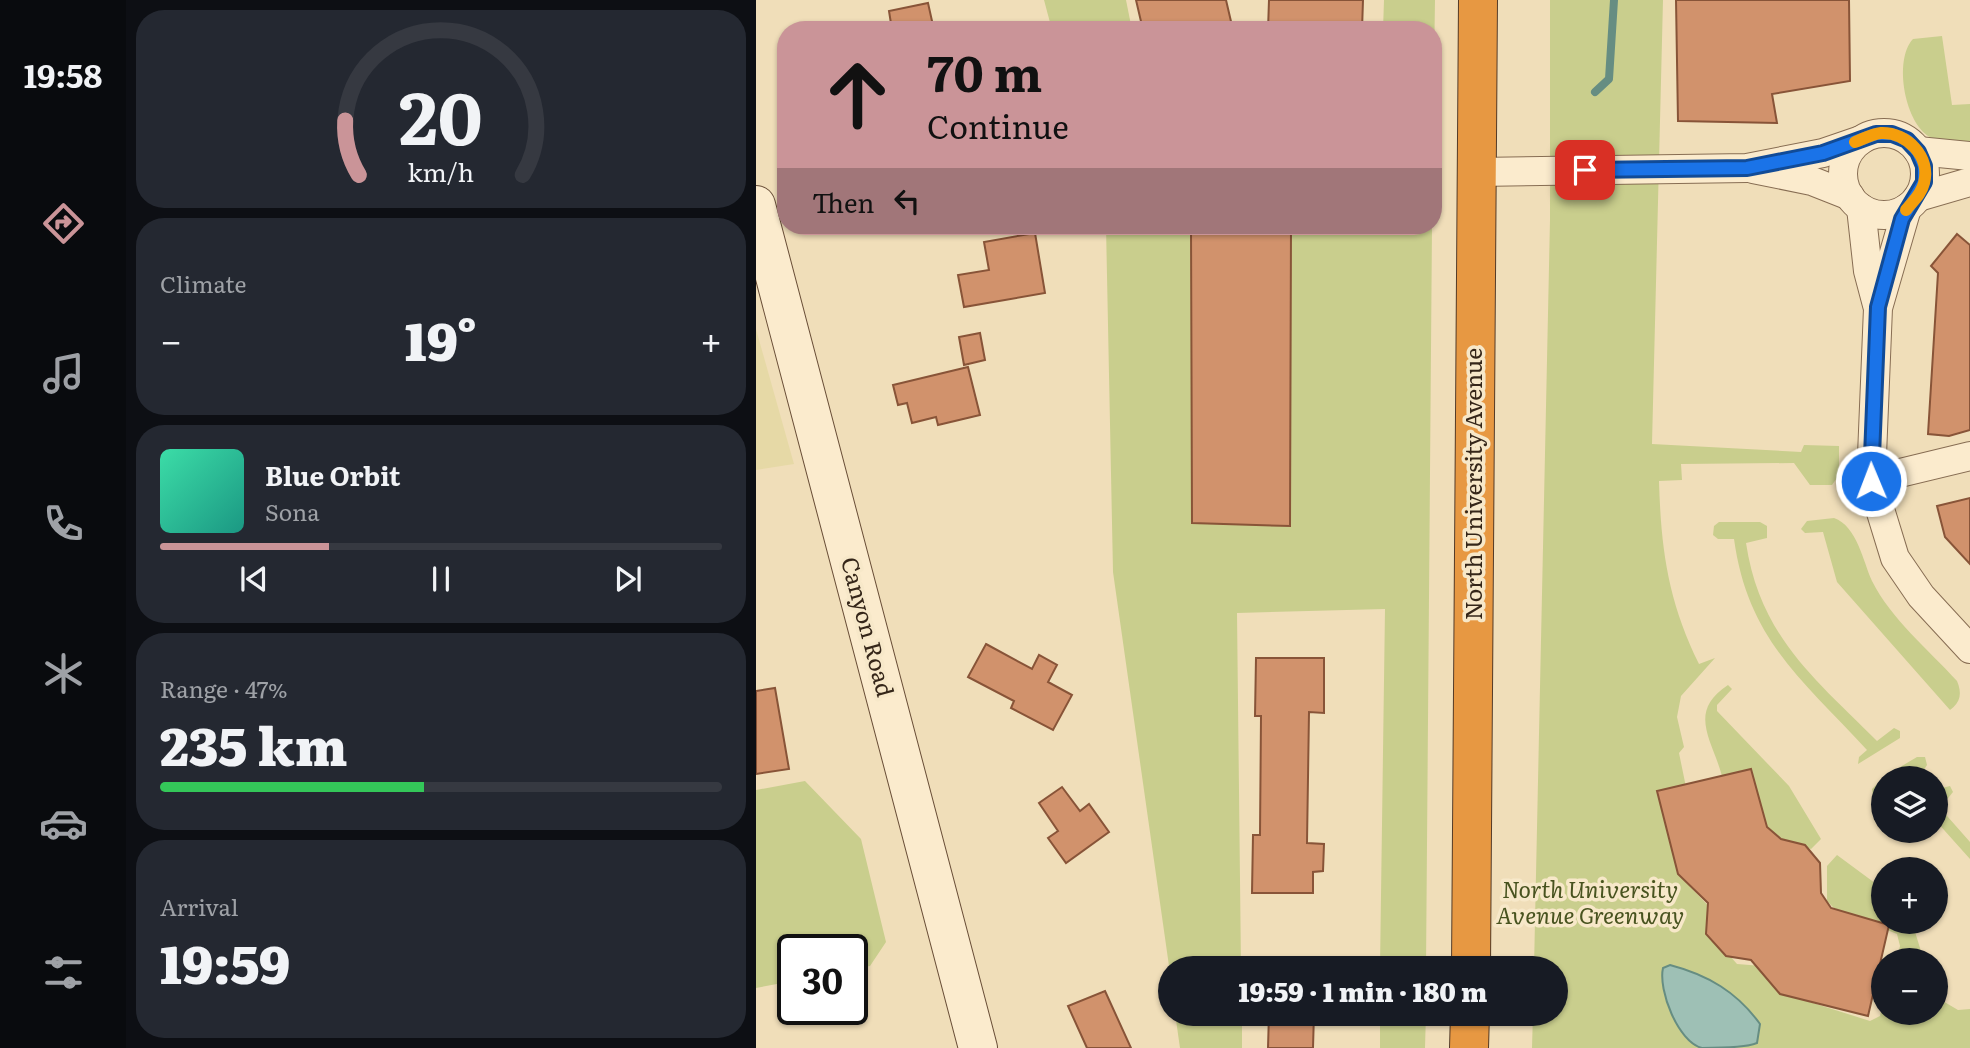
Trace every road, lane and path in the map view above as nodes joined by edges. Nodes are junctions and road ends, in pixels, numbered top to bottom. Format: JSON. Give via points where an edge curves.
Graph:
{"nodes":[{"id":1,"x":1478,"y":0,"type":"edge"},
{"id":2,"x":1861,"y":140,"type":"junction"},
{"id":3,"x":1918,"y":152,"type":"junction"},
{"id":4,"x":1970,"y":156,"type":"edge"},
{"id":5,"x":1747,"y":168,"type":"junction"},
{"id":6,"x":1476,"y":172,"type":"junction"},
{"id":7,"x":1970,"y":182,"type":"edge"},
{"id":8,"x":1855,"y":202,"type":"junction"},
{"id":9,"x":1912,"y":203,"type":"junction"},
{"id":10,"x":756,"y":205,"type":"edge"},
{"id":11,"x":1878,"y":307,"type":"junction"},
{"id":12,"x":1970,"y":456,"type":"edge"},
{"id":13,"x":1871,"y":481,"type":"junction"},
{"id":14,"x":1970,"y":649,"type":"edge"},
{"id":15,"x":1471,"y":956,"type":"edge"},
{"id":16,"x":1470,"y":1026,"type":"edge"},
{"id":17,"x":978,"y":1048,"type":"edge"},
{"id":18,"x":1469,"y":1048,"type":"edge"}],
"edges":[{"from":1,"to":6,"type":"highway","name":"North University Avenue"},
{"from":2,"to":3,"type":"street","via":[[1892,134],[1907,140]]},
{"from":2,"to":5,"type":"street","via":[[1823,153]]},
{"from":2,"to":8,"type":"street","via":[[1844,166],[1844,182]]},
{"from":3,"to":4,"type":"street"},
{"from":3,"to":9,"type":"street","via":[[1924,174]]},
{"from":5,"to":6,"type":"street"},
{"from":5,"to":8,"type":"street","via":[[1820,184]]},
{"from":6,"to":15,"type":"highway","name":"North University Avenue"},
{"from":7,"to":9,"type":"street"},
{"from":8,"to":9,"type":"street","via":[[1876,214],[1892,214]]},
{"from":8,"to":11,"type":"street"},
{"from":9,"to":11,"type":"street"},
{"from":10,"to":17,"type":"main road","name":"Canyon Road"},
{"from":11,"to":13,"type":"street"},
{"from":12,"to":13,"type":"street"},
{"from":13,"to":14,"type":"street","via":[[1895,558],[1921,597]]},
{"from":16,"to":18,"type":"highway"}]}
